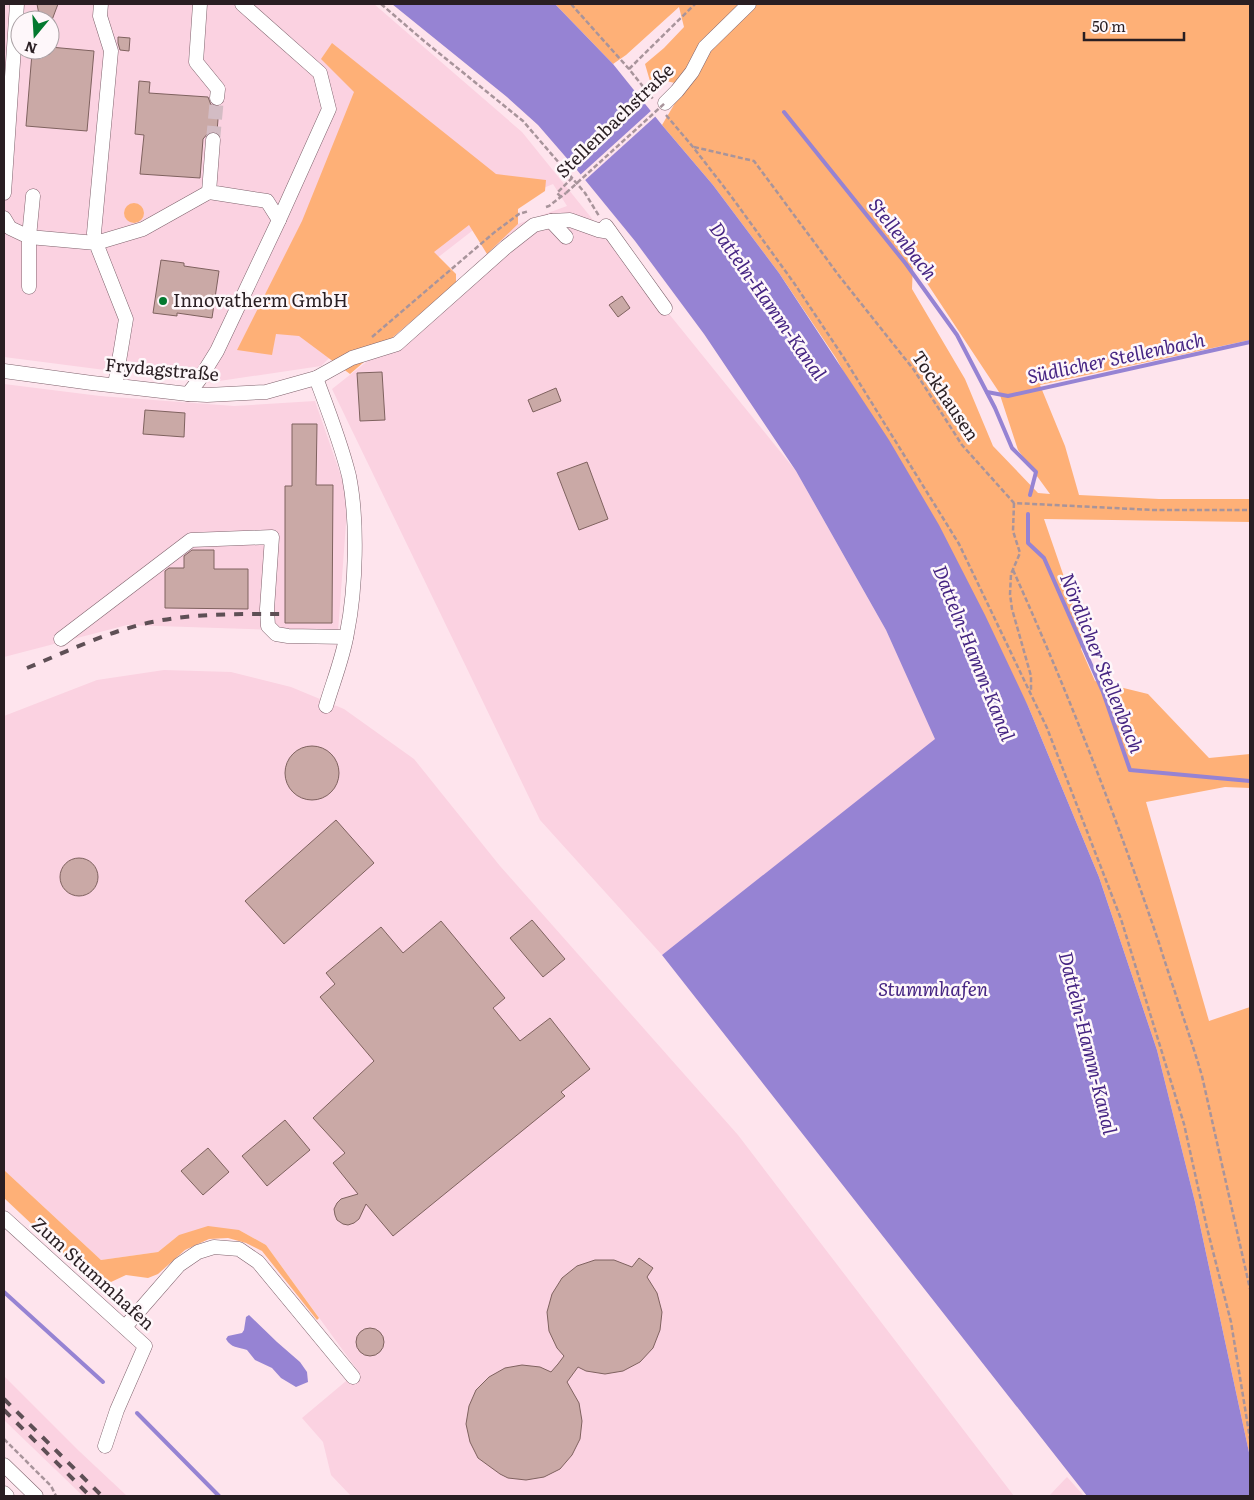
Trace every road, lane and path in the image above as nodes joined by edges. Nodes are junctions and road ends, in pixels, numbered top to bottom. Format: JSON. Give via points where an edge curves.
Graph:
{"nodes":[{"id":1,"x":17,"y":4,"type":"edge"},
{"id":2,"x":101,"y":4,"type":"edge"},
{"id":3,"x":200,"y":4,"type":"edge"},
{"id":4,"x":242,"y":4,"type":"edge"},
{"id":5,"x":381,"y":4,"type":"edge"},
{"id":6,"x":571,"y":4,"type":"edge"},
{"id":7,"x":695,"y":4,"type":"edge"},
{"id":8,"x":749,"y":4,"type":"edge"},
{"id":9,"x":629,"y":69,"type":"junction"},
{"id":10,"x":217,"y":98,"type":"tunnel mouth"},
{"id":11,"x":661,"y":105,"type":"junction"},
{"id":12,"x":213,"y":140,"type":"tunnel mouth"},
{"id":13,"x":693,"y":147,"type":"junction"},
{"id":14,"x":572,"y":178,"type":"junction"},
{"id":15,"x":209,"y":192,"type":"junction"},
{"id":16,"x":4,"y":194,"type":"edge"},
{"id":17,"x":33,"y":196,"type":"dead end"},
{"id":18,"x":562,"y":197,"type":"junction"},
{"id":19,"x":542,"y":208,"type":"dead end"},
{"id":20,"x":534,"y":210,"type":"dead end"},
{"id":21,"x":4,"y":218,"type":"edge"},
{"id":22,"x":279,"y":220,"type":"junction"},
{"id":23,"x":551,"y":221,"type":"junction"},
{"id":24,"x":606,"y":227,"type":"junction"},
{"id":25,"x":29,"y":237,"type":"junction"},
{"id":26,"x":566,"y":237,"type":"dead end"},
{"id":27,"x":96,"y":243,"type":"junction"},
{"id":28,"x":30,"y":287,"type":"dead end"},
{"id":29,"x":665,"y":308,"type":"dead end"},
{"id":30,"x":372,"y":338,"type":"dead end"},
{"id":31,"x":4,"y":371,"type":"edge"},
{"id":32,"x":316,"y":378,"type":"junction"},
{"id":33,"x":115,"y":385,"type":"junction"},
{"id":34,"x":188,"y":394,"type":"junction"},
{"id":35,"x":1014,"y":504,"type":"junction"},
{"id":36,"x":1250,"y":510,"type":"edge"},
{"id":37,"x":1012,"y":570,"type":"junction"},
{"id":38,"x":346,"y":637,"type":"junction"},
{"id":39,"x":61,"y":639,"type":"dead end"},
{"id":40,"x":1031,"y":695,"type":"junction"},
{"id":41,"x":326,"y":706,"type":"dead end"},
{"id":42,"x":4,"y":1218,"type":"edge"},
{"id":43,"x":1250,"y":1289,"type":"edge"},
{"id":44,"x":125,"y":1327,"type":"junction"},
{"id":45,"x":354,"y":1377,"type":"dead end"},
{"id":46,"x":4,"y":1439,"type":"edge"},
{"id":47,"x":1250,"y":1439,"type":"edge"},
{"id":48,"x":105,"y":1446,"type":"dead end"},
{"id":49,"x":4,"y":1465,"type":"edge"},
{"id":50,"x":4,"y":1493,"type":"edge"},
{"id":51,"x":7,"y":1496,"type":"edge"},
{"id":52,"x":36,"y":1496,"type":"edge"},
{"id":53,"x":56,"y":1496,"type":"edge"}],
"edges":[{"from":1,"to":16,"type":"street"},
{"from":2,"to":27,"type":"street","via":[[100,16],[111,52],[94,233]]},
{"from":3,"to":10,"type":"street","via":[[196,62],[218,89]]},
{"from":4,"to":22,"type":"street","via":[[320,73],[329,108]]},
{"from":5,"to":14,"type":"path","via":[[522,121]]},
{"from":6,"to":9,"type":"path"},
{"from":7,"to":9,"type":"path"},
{"from":8,"to":11,"type":"street","name":"Stellenbachstraße","via":[[705,46],[692,72],[677,92]]},
{"from":9,"to":11,"type":"path"},
{"from":11,"to":13,"type":"path"},
{"from":11,"to":18,"type":"path","name":"Stellenbachstraße","bridge":true},
{"from":12,"to":15,"type":"street"},
{"from":13,"to":35,"type":"path","name":"Tockhausen","via":[[754,161],[914,370],[962,445]]},
{"from":13,"to":40,"type":"path","via":[[794,282],[855,375],[958,544]]},
{"from":14,"to":18,"type":"path","via":[[557,193]]},
{"from":14,"to":24,"type":"path"},
{"from":15,"to":22,"type":"street","via":[[268,201]]},
{"from":15,"to":27,"type":"street","via":[[143,229]]},
{"from":17,"to":25,"type":"street"},
{"from":18,"to":19,"type":"path","name":"Stellenbachstraße"},
{"from":20,"to":30,"type":"path","via":[[519,214],[496,231]]},
{"from":21,"to":25,"type":"street","via":[[10,228]]},
{"from":22,"to":34,"type":"street","via":[[217,351]]},
{"from":23,"to":24,"type":"street","via":[[570,220],[598,230]]},
{"from":23,"to":26,"type":"street"},
{"from":23,"to":32,"type":"street","name":"Frydagstraße","via":[[534,226],[506,247],[398,350],[352,358]]},
{"from":24,"to":29,"type":"street"},
{"from":25,"to":27,"type":"street"},
{"from":25,"to":28,"type":"street"},
{"from":27,"to":33,"type":"street","via":[[126,319]]},
{"from":31,"to":33,"type":"street","name":"Frydagstraße"},
{"from":32,"to":34,"type":"street","name":"Frydagstraße","via":[[266,392]]},
{"from":32,"to":38,"type":"street","via":[[335,432],[353,502],[353,589]]},
{"from":33,"to":34,"type":"street","name":"Frydagstraße"},
{"from":35,"to":36,"type":"path"},
{"from":35,"to":37,"type":"path","via":[[1013,531],[1020,552]]},
{"from":37,"to":40,"type":"path","via":[[1012,608],[1031,676]]},
{"from":37,"to":43,"type":"path","via":[[1093,758],[1192,1043]]},
{"from":38,"to":39,"type":"street","via":[[288,636],[276,634],[268,626],[272,537],[191,540]]},
{"from":38,"to":41,"type":"street"},
{"from":40,"to":47,"type":"path","via":[[1051,737],[1121,919],[1184,1124],[1231,1322]]},
{"from":42,"to":44,"type":"street","name":"Zum Stummhafen"},
{"from":44,"to":45,"type":"street","via":[[179,1265],[198,1252],[214,1247],[239,1250],[258,1262]]},
{"from":44,"to":48,"type":"street","name":"Zum Stummhafen","via":[[145,1346]]},
{"from":46,"to":53,"type":"path","via":[[51,1486]]},
{"from":49,"to":52,"type":"street"},
{"from":50,"to":51,"type":"street"}]}
